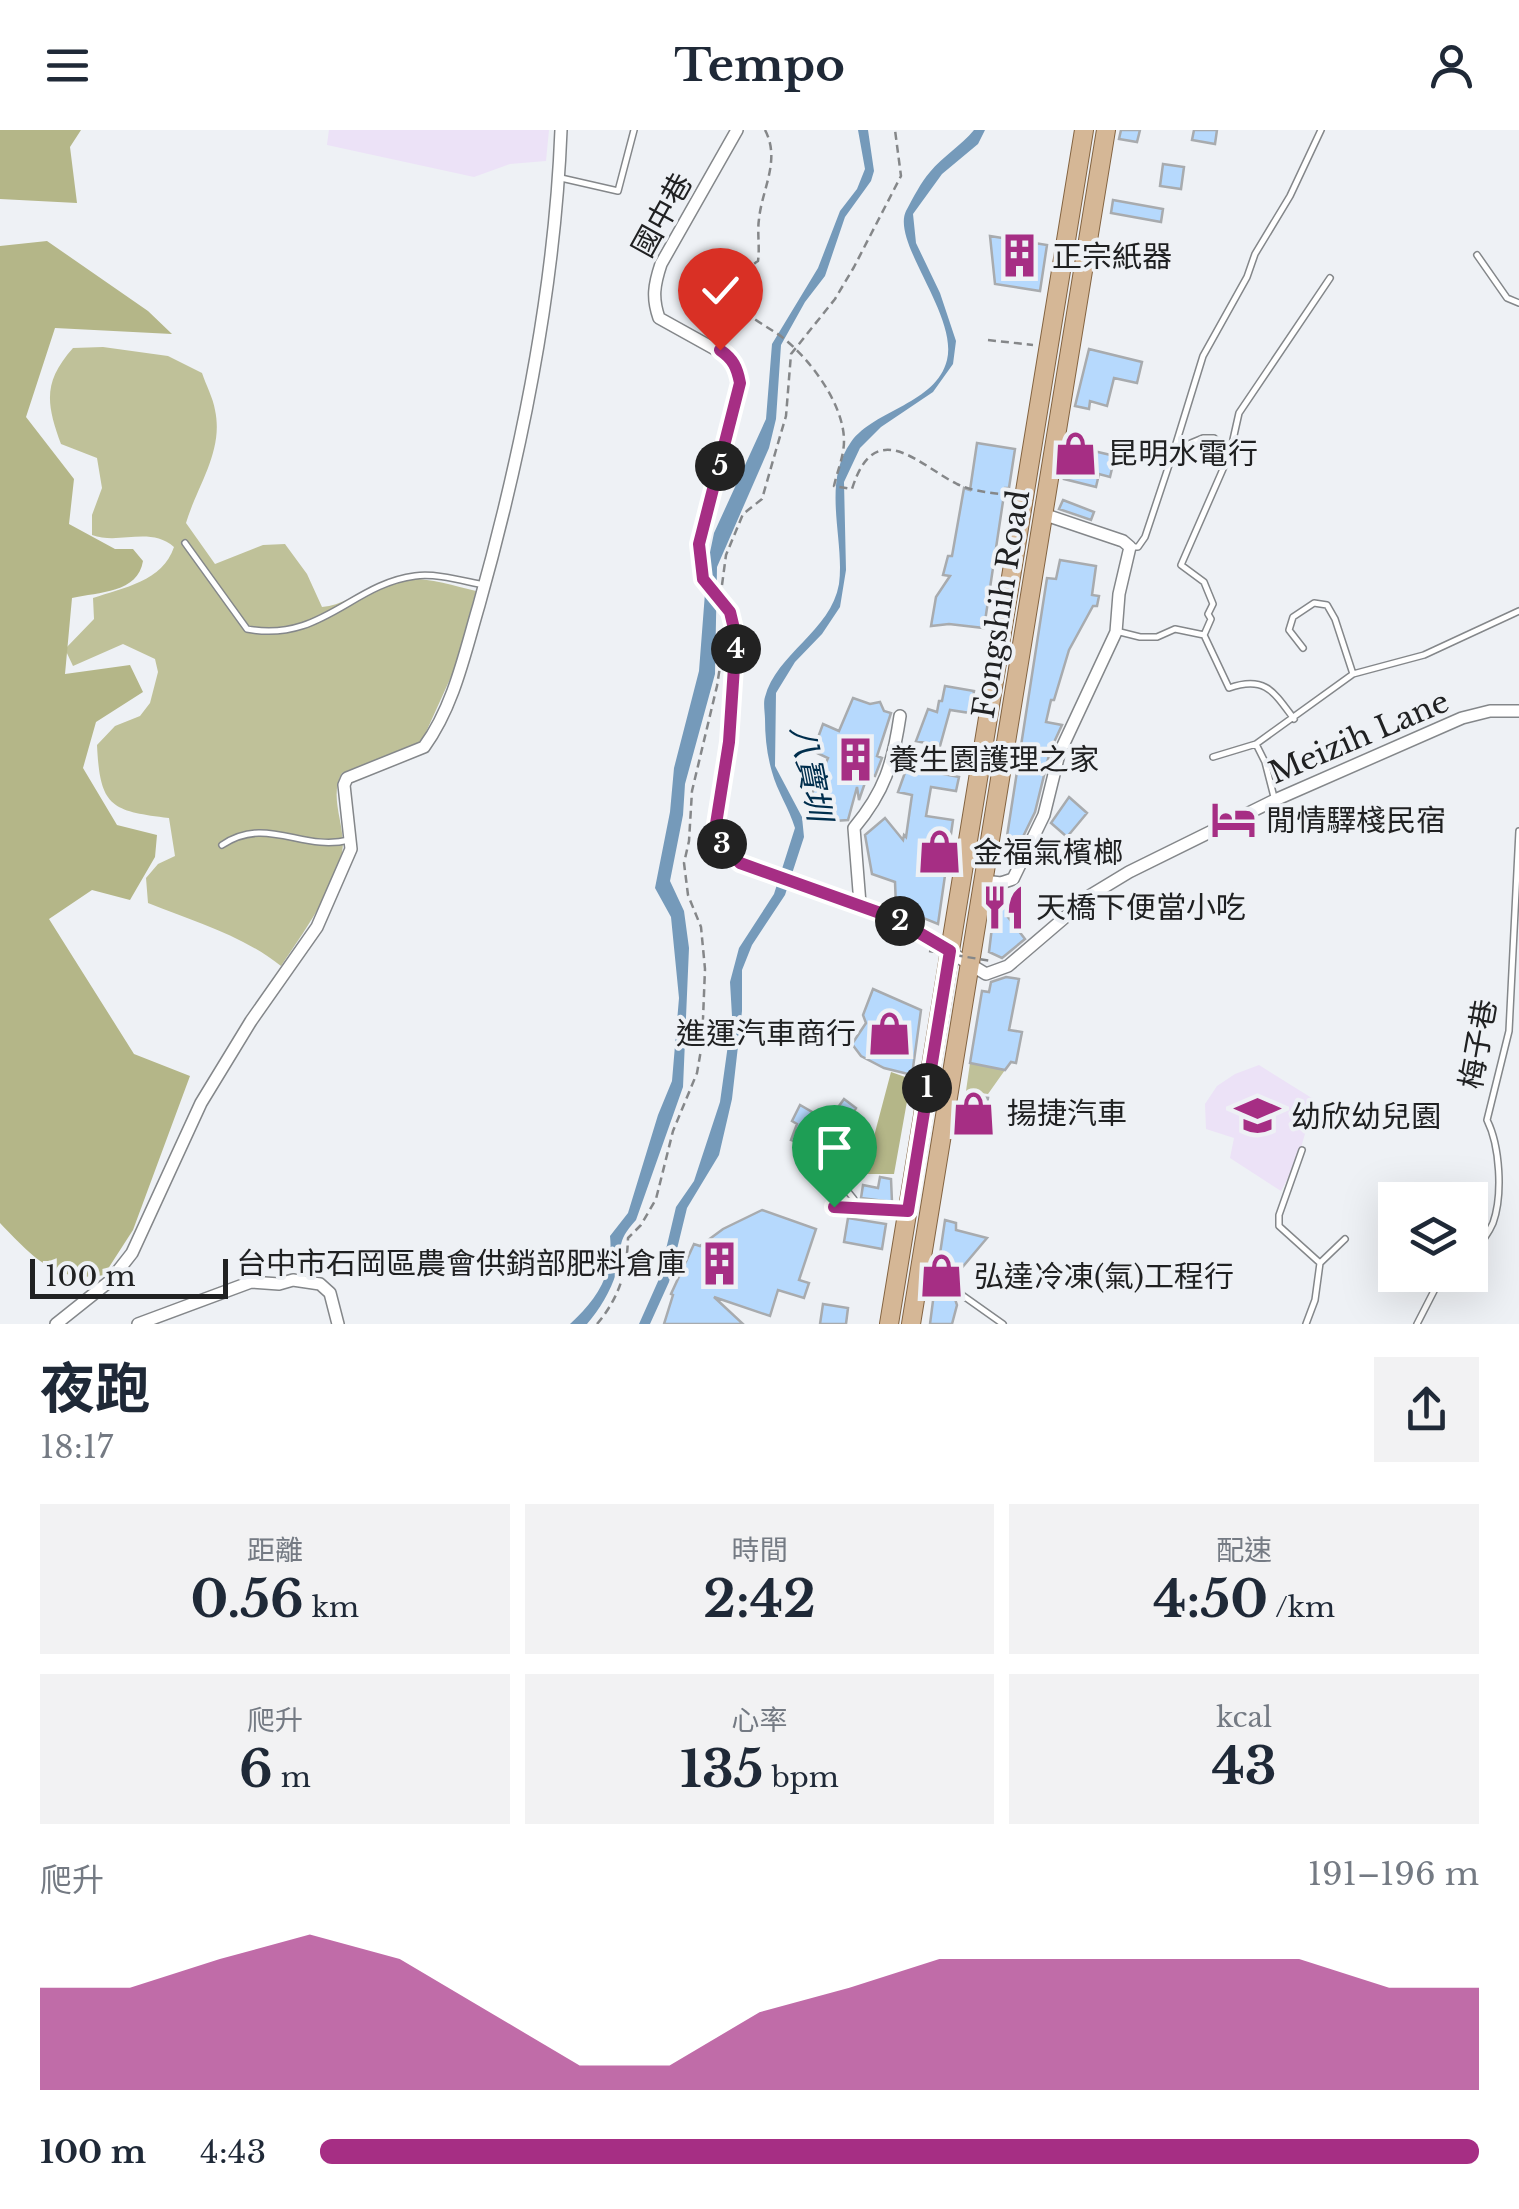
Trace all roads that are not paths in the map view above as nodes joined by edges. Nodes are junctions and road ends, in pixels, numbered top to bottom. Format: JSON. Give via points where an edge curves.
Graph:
{"nodes":[{"id":1,"x":562,"y":130,"type":"edge"},
{"id":2,"x":634,"y":130,"type":"edge"},
{"id":3,"x":737,"y":130,"type":"edge"},
{"id":4,"x":1084,"y":130,"type":"edge"},
{"id":5,"x":1106,"y":130,"type":"edge"},
{"id":6,"x":1321,"y":130,"type":"edge"},
{"id":7,"x":560,"y":178,"type":"junction"},
{"id":8,"x":1477,"y":254,"type":"dead end"},
{"id":9,"x":1330,"y":278,"type":"dead end"},
{"id":10,"x":1519,"y":303,"type":"edge"},
{"id":11,"x":1174,"y":450,"type":"junction"},
{"id":12,"x":1230,"y":454,"type":"junction"},
{"id":13,"x":1043,"y":514,"type":"junction"},
{"id":14,"x":185,"y":542,"type":"dead end"},
{"id":15,"x":1130,"y":547,"type":"junction"},
{"id":16,"x":484,"y":585,"type":"junction"},
{"id":17,"x":1519,"y":611,"type":"edge"},
{"id":18,"x":1116,"y":631,"type":"junction"},
{"id":19,"x":1204,"y":634,"type":"junction"},
{"id":20,"x":1303,"y":648,"type":"dead end"},
{"id":21,"x":1353,"y":674,"type":"junction"},
{"id":22,"x":1519,"y":711,"type":"edge"},
{"id":23,"x":900,"y":716,"type":"dead end"},
{"id":24,"x":1294,"y":718,"type":"junction"},
{"id":25,"x":1256,"y":744,"type":"junction"},
{"id":26,"x":1213,"y":757,"type":"dead end"},
{"id":27,"x":1275,"y":800,"type":"junction"},
{"id":28,"x":1519,"y":830,"type":"edge"},
{"id":29,"x":350,"y":840,"type":"junction"},
{"id":30,"x":222,"y":844,"type":"dead end"},
{"id":31,"x":984,"y":881,"type":"junction"},
{"id":32,"x":860,"y":904,"type":"junction"},
{"id":33,"x":950,"y":951,"type":"junction"},
{"id":34,"x":970,"y":966,"type":"junction"},
{"id":35,"x":1302,"y":1150,"type":"dead end"},
{"id":36,"x":815,"y":1158,"type":"dead end"},
{"id":37,"x":858,"y":1206,"type":"junction"},
{"id":38,"x":834,"y":1207,"type":"dead end"},
{"id":39,"x":908,"y":1211,"type":"junction"},
{"id":40,"x":1488,"y":1229,"type":"edge"},
{"id":41,"x":1345,"y":1239,"type":"dead end"},
{"id":42,"x":1320,"y":1263,"type":"junction"},
{"id":43,"x":917,"y":1284,"type":"junction"},
{"id":44,"x":1433,"y":1292,"type":"edge"},
{"id":45,"x":176,"y":1310,"type":"junction"},
{"id":46,"x":56,"y":1324,"type":"edge"},
{"id":47,"x":138,"y":1324,"type":"edge"},
{"id":48,"x":173,"y":1324,"type":"edge"},
{"id":49,"x":338,"y":1324,"type":"edge"},
{"id":50,"x":890,"y":1324,"type":"edge"},
{"id":51,"x":911,"y":1324,"type":"edge"},
{"id":52,"x":1003,"y":1324,"type":"edge"},
{"id":53,"x":1306,"y":1324,"type":"edge"},
{"id":54,"x":1417,"y":1324,"type":"edge"}],
"edges":[{"from":1,"to":7,"type":"street"},
{"from":2,"to":7,"type":"lane","via":[[618,192]]},
{"from":3,"to":32,"type":"street","name":"國中巷","via":[[654,284],[659,318],[730,358],[740,383],[699,544],[703,579],[730,612],[736,637],[716,824],[720,841],[740,863]]},
{"from":4,"to":33,"type":"main road","name":"Fongshih Road"},
{"from":5,"to":13,"type":"main road","name":"Fongshih Road"},
{"from":6,"to":11,"type":"lane","via":[[1203,356]]},
{"from":7,"to":16,"type":"street","via":[[542,319]]},
{"from":8,"to":10,"type":"lane","via":[[1508,298]]},
{"from":9,"to":12,"type":"lane","via":[[1239,413]]},
{"from":11,"to":12,"type":"lane","via":[[1214,438]]},
{"from":11,"to":15,"type":"lane","via":[[1145,537]]},
{"from":12,"to":19,"type":"lane","via":[[1180,564],[1210,592]]},
{"from":13,"to":15,"type":"street"},
{"from":13,"to":31,"type":"main road","name":"Fongshih Road"},
{"from":14,"to":16,"type":"lane","via":[[236,616],[247,628],[265,632],[316,623],[416,575]]},
{"from":15,"to":18,"type":"street"},
{"from":16,"to":29,"type":"street","via":[[460,671],[430,738],[419,751],[347,778]]},
{"from":17,"to":21,"type":"lane","via":[[1424,654]]},
{"from":18,"to":19,"type":"lane","via":[[1140,637],[1175,629]]},
{"from":18,"to":31,"type":"street","via":[[1059,754],[1044,815],[1016,878]]},
{"from":19,"to":24,"type":"lane","via":[[1228,688],[1262,683]]},
{"from":20,"to":21,"type":"lane","via":[[1289,630],[1292,617],[1314,602],[1327,605]]},
{"from":21,"to":24,"type":"lane"},
{"from":22,"to":27,"type":"street","name":"Meizih Lane","via":[[1462,718]]},
{"from":23,"to":32,"type":"street","via":[[877,800],[854,828]]},
{"from":24,"to":25,"type":"lane"},
{"from":25,"to":26,"type":"lane"},
{"from":25,"to":27,"type":"lane"},
{"from":27,"to":34,"type":"street","name":"Meizih Lane","via":[[1104,887],[1008,966],[983,974]]},
{"from":28,"to":40,"type":"lane","name":"梅子巷","via":[[1509,1031],[1486,1120],[1494,1133],[1498,1196]]},
{"from":29,"to":30,"type":"lane","via":[[320,844],[241,832]]},
{"from":29,"to":46,"type":"street","via":[[317,928],[201,1104],[132,1254]]},
{"from":31,"to":34,"type":"main road","name":"Fongshih Road"},
{"from":32,"to":33,"type":"street"},
{"from":33,"to":34,"type":"street"},
{"from":33,"to":39,"type":"main road","name":"Fongshih Road"},
{"from":34,"to":43,"type":"main road","name":"Fongshih Road"},
{"from":35,"to":42,"type":"lane","via":[[1279,1226]]},
{"from":36,"to":37,"type":"lane","via":[[848,1187]]},
{"from":37,"to":38,"type":"lane"},
{"from":37,"to":39,"type":"lane"},
{"from":39,"to":50,"type":"main road","name":"Fongshih Road"},
{"from":41,"to":42,"type":"lane"},
{"from":42,"to":53,"type":"lane"},
{"from":43,"to":51,"type":"main road","name":"Fongshih Road"},
{"from":43,"to":52,"type":"lane","via":[[955,1290]]},
{"from":44,"to":54,"type":"lane"},
{"from":45,"to":47,"type":"street"},
{"from":45,"to":48,"type":"lane"},
{"from":45,"to":49,"type":"street","via":[[251,1282],[306,1281],[330,1293]]}]}
